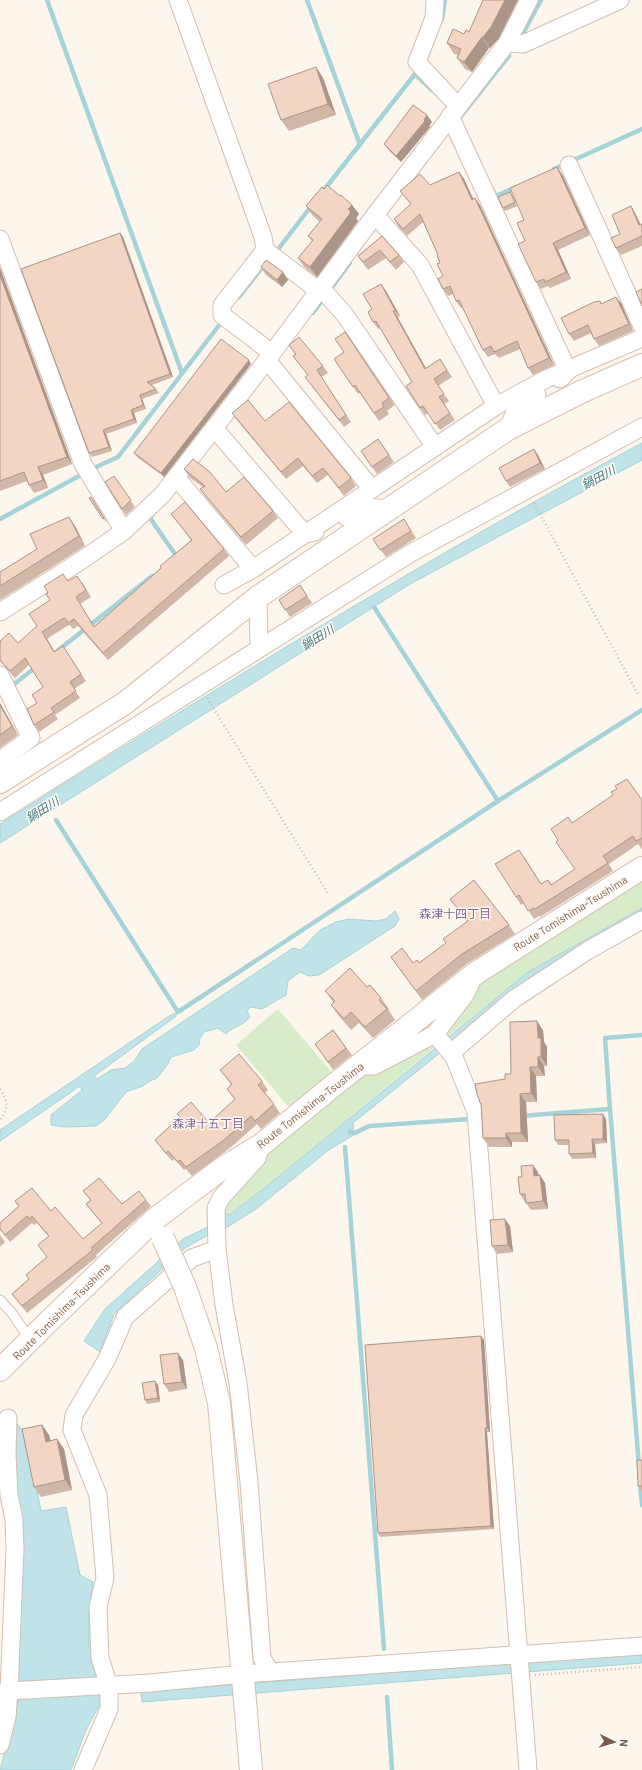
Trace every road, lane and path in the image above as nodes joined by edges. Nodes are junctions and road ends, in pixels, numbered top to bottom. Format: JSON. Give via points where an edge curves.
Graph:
{"nodes":[{"id":1,"x":178,"y":0,"type":"edge"},
{"id":2,"x":435,"y":0,"type":"edge"},
{"id":3,"x":529,"y":0,"type":"edge"},
{"id":4,"x":620,"y":0,"type":"edge"},
{"id":5,"x":507,"y":43,"type":"junction"},
{"id":6,"x":454,"y":111,"type":"junction"},
{"id":7,"x":569,"y":165,"type":"dead end"},
{"id":8,"x":375,"y":215,"type":"junction"},
{"id":9,"x":0,"y":239,"type":"edge"},
{"id":10,"x":265,"y":250,"type":"junction"},
{"id":11,"x":320,"y":289,"type":"junction"},
{"id":12,"x":642,"y":326,"type":"edge"},
{"id":13,"x":642,"y":338,"type":"edge"},
{"id":14,"x":270,"y":356,"type":"junction"},
{"id":15,"x":642,"y":365,"type":"edge"},
{"id":16,"x":568,"y":371,"type":"junction"},
{"id":17,"x":496,"y":406,"type":"junction"},
{"id":18,"x":642,"y":427,"type":"edge"},
{"id":19,"x":214,"y":428,"type":"junction"},
{"id":20,"x":508,"y":429,"type":"junction"},
{"id":21,"x":435,"y":447,"type":"junction"},
{"id":22,"x":176,"y":477,"type":"junction"},
{"id":23,"x":372,"y":489,"type":"junction"},
{"id":24,"x":534,"y":502,"type":"dead end"},
{"id":25,"x":388,"y":509,"type":"junction"},
{"id":26,"x":124,"y":531,"type":"junction"},
{"id":27,"x":305,"y":534,"type":"junction"},
{"id":28,"x":253,"y":569,"type":"junction"},
{"id":29,"x":224,"y":585,"type":"dead end"},
{"id":30,"x":258,"y":597,"type":"junction"},
{"id":31,"x":0,"y":612,"type":"edge"},
{"id":32,"x":259,"y":648,"type":"junction"},
{"id":33,"x":0,"y":675,"type":"edge"},
{"id":34,"x":639,"y":696,"type":"dead end"},
{"id":35,"x":215,"y":711,"type":"dead end"},
{"id":36,"x":2,"y":781,"type":"edge"},
{"id":37,"x":0,"y":812,"type":"edge"},
{"id":38,"x":642,"y":868,"type":"edge"},
{"id":39,"x":329,"y":895,"type":"dead end"},
{"id":40,"x":642,"y":920,"type":"edge"},
{"id":41,"x":476,"y":972,"type":"junction"},
{"id":42,"x":444,"y":1044,"type":"junction"},
{"id":43,"x":358,"y":1066,"type":"junction"},
{"id":44,"x":0,"y":1089,"type":"edge"},
{"id":45,"x":0,"y":1120,"type":"edge"},
{"id":46,"x":261,"y":1145,"type":"junction"},
{"id":47,"x":159,"y":1228,"type":"junction"},
{"id":48,"x":217,"y":1241,"type":"junction"},
{"id":49,"x":0,"y":1300,"type":"edge"},
{"id":50,"x":30,"y":1340,"type":"junction"},
{"id":51,"x":0,"y":1370,"type":"edge"},
{"id":52,"x":8,"y":1418,"type":"dead end"},
{"id":53,"x":5,"y":1496,"type":"edge"},
{"id":54,"x":642,"y":1646,"type":"edge"},
{"id":55,"x":520,"y":1666,"type":"junction"},
{"id":56,"x":642,"y":1667,"type":"edge"},
{"id":57,"x":270,"y":1672,"type":"junction"},
{"id":58,"x":244,"y":1684,"type":"junction"},
{"id":59,"x":109,"y":1686,"type":"junction"},
{"id":60,"x":5,"y":1692,"type":"edge"},
{"id":61,"x":0,"y":1745,"type":"edge"},
{"id":62,"x":83,"y":1770,"type":"edge"},
{"id":63,"x":251,"y":1770,"type":"edge"},
{"id":64,"x":528,"y":1770,"type":"edge"}],
"edges":[{"from":1,"to":10,"type":"street","via":[[263,237]]},
{"from":2,"to":6,"type":"street","via":[[434,18],[417,62]]},
{"from":3,"to":5,"type":"street"},
{"from":4,"to":5,"type":"street","via":[[523,44]]},
{"from":5,"to":6,"type":"street"},
{"from":6,"to":8,"type":"street"},
{"from":6,"to":16,"type":"street"},
{"from":7,"to":12,"type":"street"},
{"from":8,"to":11,"type":"street"},
{"from":8,"to":17,"type":"street","via":[[420,265]]},
{"from":9,"to":26,"type":"street","via":[[83,464]]},
{"from":10,"to":11,"type":"street"},
{"from":10,"to":14,"type":"street","via":[[222,305],[222,315]]},
{"from":11,"to":14,"type":"street"},
{"from":11,"to":21,"type":"street","via":[[345,315]]},
{"from":13,"to":16,"type":"street"},
{"from":14,"to":19,"type":"street"},
{"from":14,"to":23,"type":"street"},
{"from":15,"to":20,"type":"street"},
{"from":16,"to":17,"type":"street","via":[[546,379]]},
{"from":16,"to":20,"type":"street","via":[[554,384],[516,409]]},
{"from":17,"to":21,"type":"street"},
{"from":18,"to":32,"type":"street","via":[[411,554]]},
{"from":19,"to":22,"type":"street"},
{"from":19,"to":27,"type":"street"},
{"from":20,"to":25,"type":"street"},
{"from":21,"to":23,"type":"street"},
{"from":22,"to":26,"type":"street","via":[[163,494]]},
{"from":22,"to":28,"type":"street"},
{"from":23,"to":27,"type":"street"},
{"from":24,"to":34,"type":"path"},
{"from":25,"to":27,"type":"street","via":[[365,507],[326,529]]},
{"from":25,"to":30,"type":"street"},
{"from":26,"to":31,"type":"street"},
{"from":27,"to":28,"type":"street"},
{"from":28,"to":29,"type":"street"},
{"from":30,"to":32,"type":"street"},
{"from":30,"to":36,"type":"street","via":[[125,703]]},
{"from":32,"to":37,"type":"street"},
{"from":33,"to":36,"type":"street","via":[[31,738],[7,755]]},
{"from":35,"to":39,"type":"path"},
{"from":38,"to":41,"type":"street","name":"Route Tomishima-Tsushima"},
{"from":40,"to":42,"type":"street","via":[[575,959]]},
{"from":41,"to":42,"type":"street"},
{"from":41,"to":43,"type":"street","name":"Route Tomishima-Tsushima"},
{"from":42,"to":43,"type":"street","via":[[395,1056],[374,1066]]},
{"from":42,"to":55,"type":"street","via":[[454,1057],[476,1112]]},
{"from":43,"to":46,"type":"street","name":"Route Tomishima-Tsushima"},
{"from":44,"to":45,"type":"path","via":[[7,1105]]},
{"from":46,"to":47,"type":"street","name":"Route Tomishima-Tsushima","via":[[220,1170]]},
{"from":46,"to":48,"type":"street","via":[[257,1158],[221,1198],[216,1208]]},
{"from":47,"to":50,"type":"street","name":"Route Tomishima-Tsushima"},
{"from":47,"to":58,"type":"street","bridge":true,"via":[[185,1287],[206,1348],[218,1403]]},
{"from":48,"to":57,"type":"street","via":[[224,1305],[238,1383],[262,1658]]},
{"from":48,"to":59,"type":"street","via":[[192,1258],[125,1317],[107,1359],[74,1415],[72,1430],[98,1495],[105,1578],[98,1607],[100,1658]]},
{"from":49,"to":50,"type":"lane"},
{"from":50,"to":51,"type":"street","name":"Route Tomishima-Tsushima"},
{"from":52,"to":53,"type":"street"},
{"from":53,"to":60,"type":"street","via":[[14,1519],[15,1550]]},
{"from":54,"to":55,"type":"street"},
{"from":55,"to":56,"type":"path"},
{"from":55,"to":57,"type":"street"},
{"from":55,"to":64,"type":"street"},
{"from":57,"to":58,"type":"street"},
{"from":58,"to":59,"type":"street"},
{"from":58,"to":63,"type":"street"},
{"from":59,"to":60,"type":"street"},
{"from":59,"to":62,"type":"street","via":[[109,1709]]},
{"from":60,"to":61,"type":"street","via":[[7,1717]]}]}
